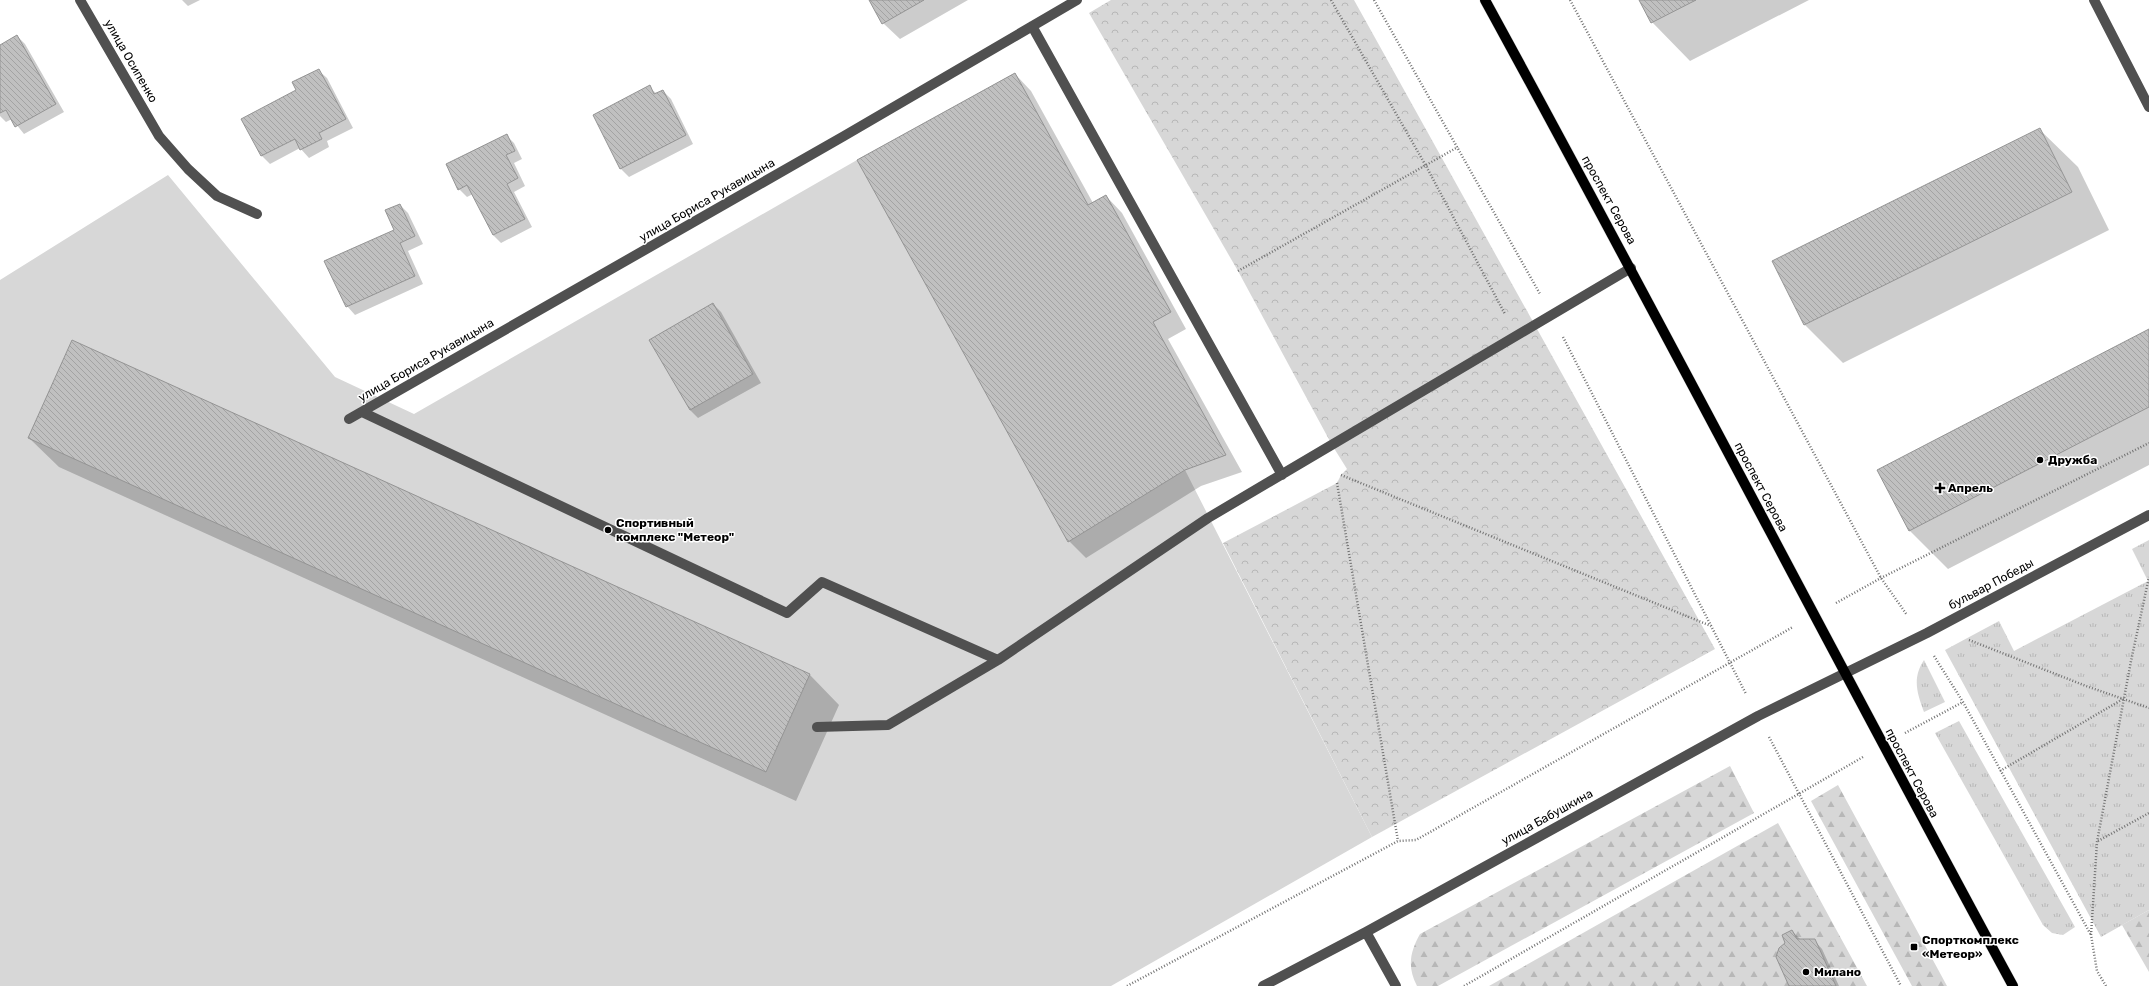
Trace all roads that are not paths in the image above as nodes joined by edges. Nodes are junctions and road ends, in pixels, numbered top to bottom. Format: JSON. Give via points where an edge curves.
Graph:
{"nodes":[{"id":1,"x":80,"y":0,"type":"edge"},
{"id":2,"x":1077,"y":0,"type":"edge"},
{"id":3,"x":1485,"y":0,"type":"edge"},
{"id":4,"x":2094,"y":0,"type":"edge"},
{"id":5,"x":1032,"y":26,"type":"junction"},
{"id":6,"x":2149,"y":107,"type":"edge"},
{"id":7,"x":257,"y":214,"type":"dead end"},
{"id":8,"x":1631,"y":268,"type":"junction"},
{"id":9,"x":362,"y":412,"type":"junction"},
{"id":10,"x":349,"y":419,"type":"dead end"},
{"id":11,"x":1282,"y":475,"type":"junction"},
{"id":12,"x":2149,"y":514,"type":"edge"},
{"id":13,"x":998,"y":660,"type":"junction"},
{"id":14,"x":1844,"y":673,"type":"junction"},
{"id":15,"x":817,"y":727,"type":"dead end"},
{"id":16,"x":1366,"y":932,"type":"junction"},
{"id":17,"x":1263,"y":986,"type":"edge"},
{"id":18,"x":1396,"y":986,"type":"edge"},
{"id":19,"x":2013,"y":986,"type":"edge"}],
"edges":[{"from":1,"to":7,"type":"street","name":"улица Осипенко","via":[[159,136],[188,169],[217,196]]},
{"from":2,"to":5,"type":"street","name":"улица Бориса Рукавицына"},
{"from":3,"to":8,"type":"main road","name":"проспект Серова"},
{"from":4,"to":6,"type":"street"},
{"from":5,"to":9,"type":"street","name":"улица Бориса Рукавицына"},
{"from":5,"to":11,"type":"street"},
{"from":8,"to":11,"type":"street"},
{"from":8,"to":14,"type":"main road","name":"проспект Серова"},
{"from":9,"to":10,"type":"street","name":"улица Бориса Рукавицына"},
{"from":9,"to":13,"type":"street","via":[[788,614],[822,582]]},
{"from":11,"to":13,"type":"street","via":[[1208,518]]},
{"from":12,"to":14,"type":"street","name":"бульвар Победы"},
{"from":13,"to":15,"type":"street","via":[[888,725]]},
{"from":14,"to":16,"type":"street","name":"улица Бабушкина","via":[[1758,716]]},
{"from":14,"to":19,"type":"main road","name":"проспект Серова"},
{"from":16,"to":17,"type":"street","name":"улица Бабушкина"},
{"from":16,"to":18,"type":"street"}]}
